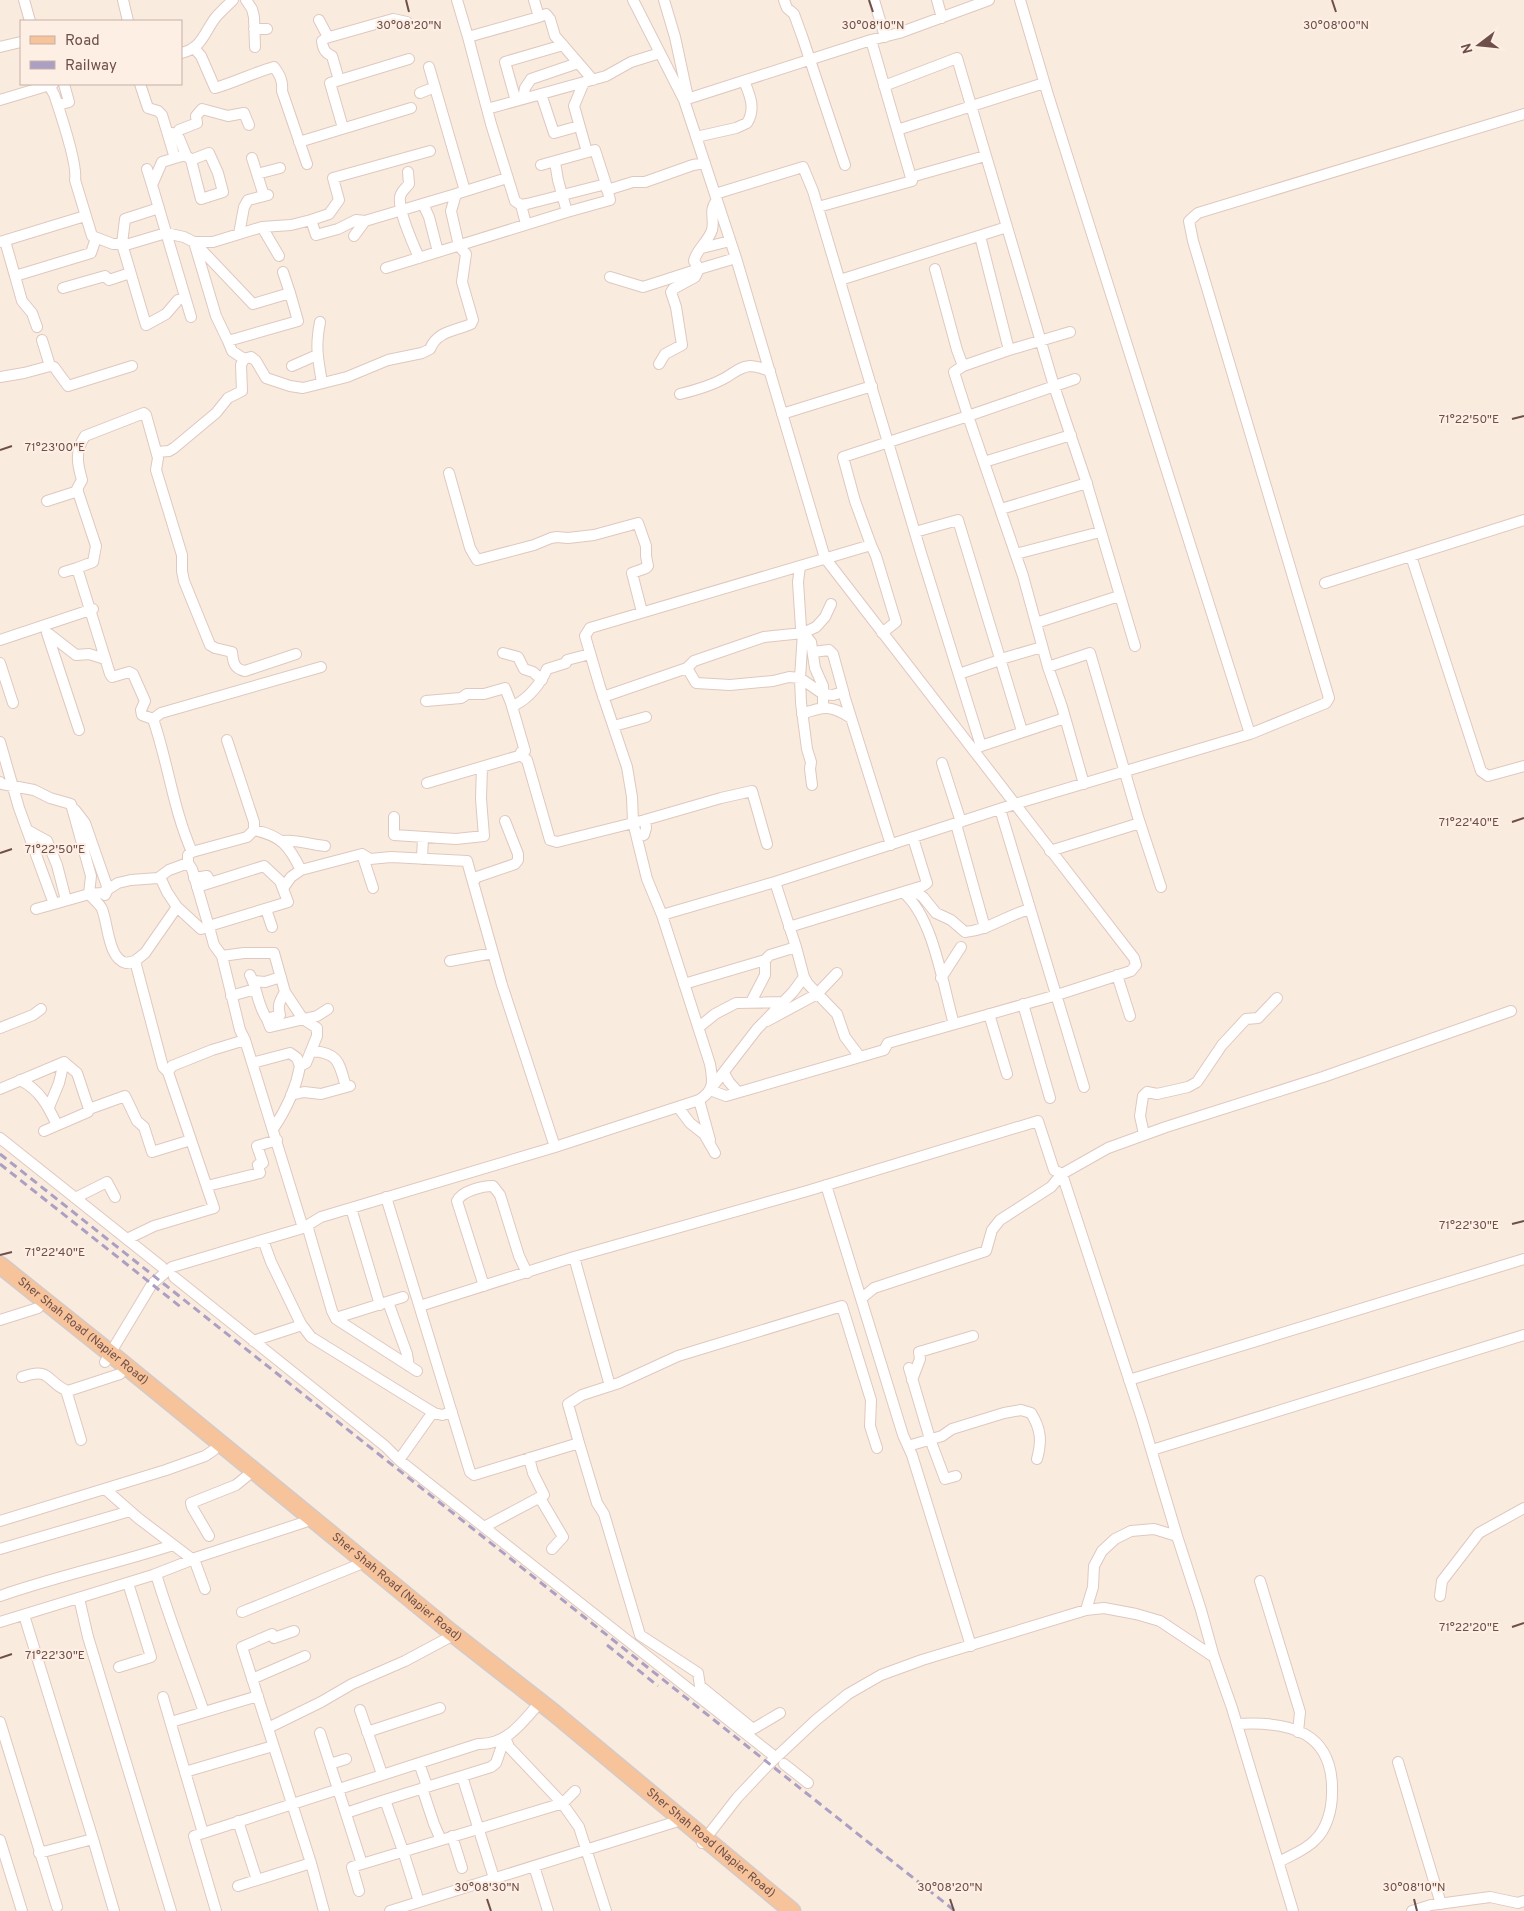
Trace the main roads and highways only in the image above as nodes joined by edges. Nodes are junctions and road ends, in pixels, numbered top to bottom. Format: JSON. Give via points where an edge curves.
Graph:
{"nodes":[{"id":1,"x":0,"y":1265,"type":"edge"},
{"id":2,"x":0,"y":1276,"type":"edge"},
{"id":3,"x":107,"y":1357,"type":"junction"},
{"id":4,"x":450,"y":1636,"type":"junction"},
{"id":5,"x":545,"y":1713,"type":"junction"},
{"id":6,"x":703,"y":1841,"type":"junction"},
{"id":7,"x":778,"y":1911,"type":"edge"},
{"id":8,"x":792,"y":1911,"type":"edge"}],
"edges":[{"from":1,"to":3,"type":"main road","name":"Sher Shah Road (Napier Road)"},
{"from":2,"to":3,"type":"main road","name":"Sher Shah Road (Napier Road)","via":[[38,1308]]},
{"from":3,"to":4,"type":"main road","name":"Sher Shah Road (Napier Road)"},
{"from":3,"to":4,"type":"main road","name":"Sher Shah Road (Napier Road)","via":[[120,1374]]},
{"from":4,"to":5,"type":"main road","name":"Sher Shah Road (Napier Road)"},
{"from":5,"to":6,"type":"main road","name":"Sher Shah Road (Napier Road)"},
{"from":5,"to":6,"type":"main road","name":"Sher Shah Road (Napier Road)","via":[[675,1822]]},
{"from":6,"to":7,"type":"main road","name":"Sher Shah Road (Napier Road)"},
{"from":6,"to":8,"type":"main road","name":"Sher Shah Road (Napier Road)"}]}
